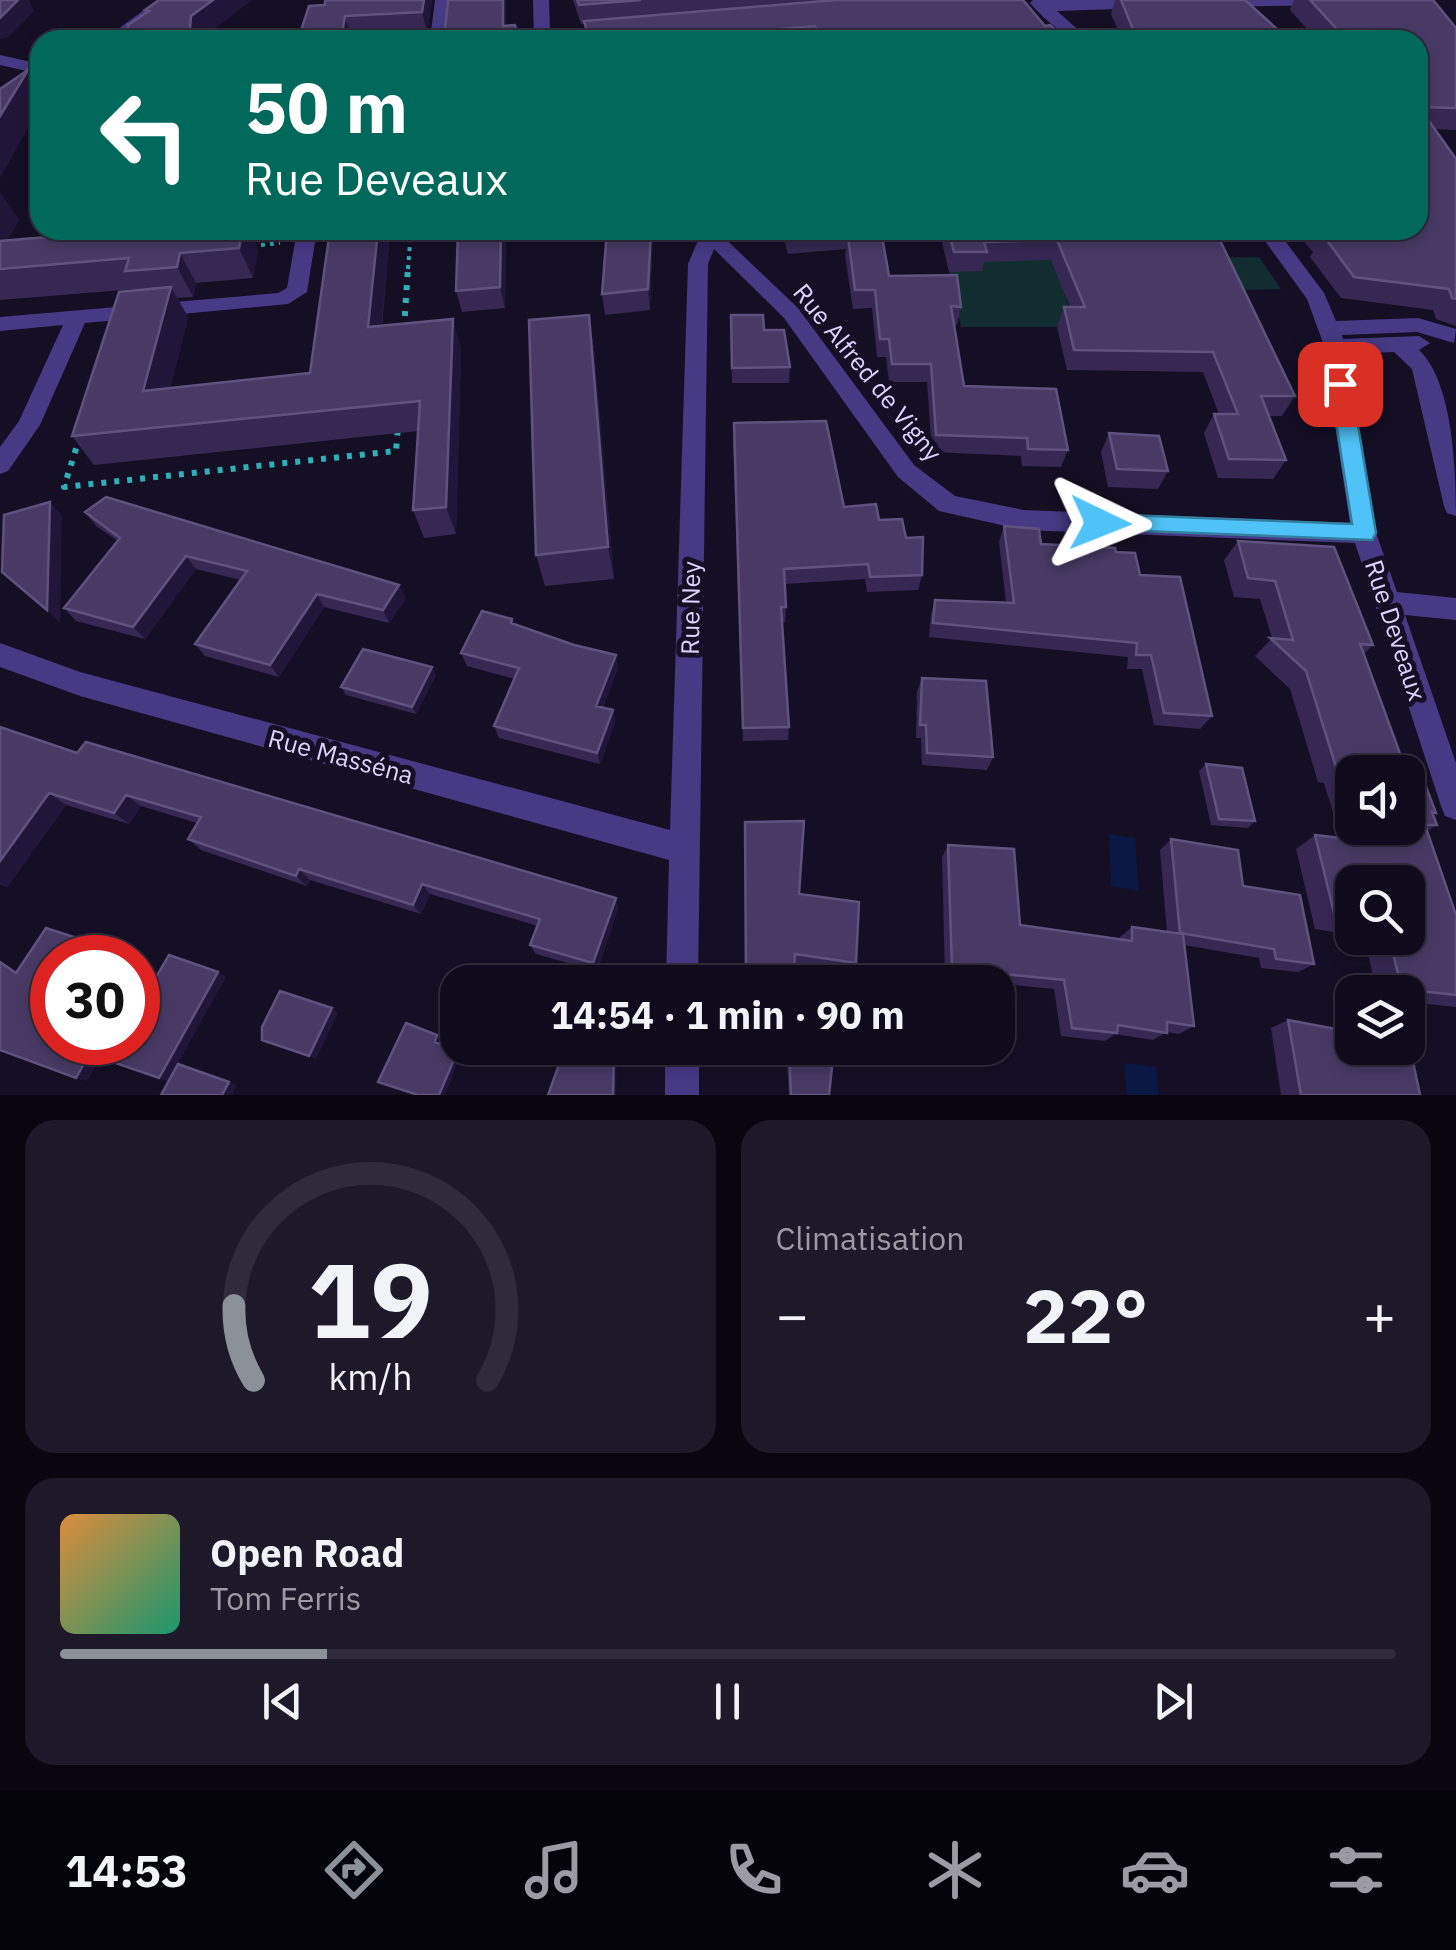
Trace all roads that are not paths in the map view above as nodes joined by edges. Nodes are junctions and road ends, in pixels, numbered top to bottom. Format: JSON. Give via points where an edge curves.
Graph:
{"nodes":[{"id":1,"x":168,"y":0,"type":"edge"},
{"id":2,"x":443,"y":0,"type":"edge"},
{"id":3,"x":541,"y":0,"type":"edge"},
{"id":4,"x":1327,"y":0,"type":"edge"},
{"id":5,"x":1174,"y":2,"type":"edge"},
{"id":6,"x":1192,"y":2,"type":"edge"},
{"id":7,"x":1038,"y":3,"type":"edge"},
{"id":8,"x":640,"y":28,"type":"edge"},
{"id":9,"x":126,"y":30,"type":"edge"},
{"id":10,"x":439,"y":30,"type":"edge"},
{"id":11,"x":542,"y":30,"type":"edge"},
{"id":12,"x":620,"y":30,"type":"edge"},
{"id":13,"x":1070,"y":30,"type":"edge"},
{"id":14,"x":0,"y":60,"type":"edge"},
{"id":15,"x":30,"y":68,"type":"edge"},
{"id":16,"x":305,"y":240,"type":"edge"},
{"id":17,"x":705,"y":240,"type":"edge"},
{"id":18,"x":715,"y":240,"type":"edge"},
{"id":19,"x":1274,"y":240,"type":"edge"},
{"id":20,"x":77,"y":317,"type":"junction"},
{"id":21,"x":0,"y":324,"type":"edge"},
{"id":22,"x":1455,"y":336,"type":"edge"},
{"id":23,"x":1332,"y":338,"type":"junction"},
{"id":24,"x":1402,"y":347,"type":"junction"},
{"id":25,"x":0,"y":465,"type":"edge"},
{"id":26,"x":1456,"y":506,"type":"edge"},
{"id":27,"x":1364,"y":533,"type":"junction"},
{"id":28,"x":1387,"y":602,"type":"junction"},
{"id":29,"x":1456,"y":609,"type":"edge"},
{"id":30,"x":0,"y":654,"type":"edge"},
{"id":31,"x":1456,"y":806,"type":"edge"},
{"id":32,"x":685,"y":849,"type":"junction"},
{"id":33,"x":682,"y":965,"type":"edge"},
{"id":34,"x":682,"y":1065,"type":"edge"},
{"id":35,"x":682,"y":1095,"type":"edge"}],
"edges":[{"from":1,"to":9,"type":"street"},
{"from":2,"to":10,"type":"street"},
{"from":3,"to":11,"type":"street"},
{"from":4,"to":6,"type":"street"},
{"from":5,"to":7,"type":"street"},
{"from":7,"to":13,"type":"street"},
{"from":8,"to":12,"type":"street"},
{"from":14,"to":15,"type":"street"},
{"from":16,"to":20,"type":"street","via":[[297,292],[281,299]]},
{"from":17,"to":32,"type":"street","name":"Rue Ney","via":[[698,264]]},
{"from":18,"to":27,"type":"street","name":"Rue Alfred de Vigny","via":[[791,313],[906,471],[948,504],[1024,520]]},
{"from":19,"to":23,"type":"street","name":"Rue Deveaux","via":[[1317,298]]},
{"from":20,"to":21,"type":"street"},
{"from":20,"to":25,"type":"street","via":[[29,425]]},
{"from":22,"to":23,"type":"street","via":[[1418,324]]},
{"from":22,"to":24,"type":"street"},
{"from":23,"to":24,"type":"street"},
{"from":23,"to":27,"type":"street","name":"Rue Deveaux"},
{"from":24,"to":26,"type":"street","via":[[1422,366]]},
{"from":27,"to":28,"type":"street","name":"Rue Deveaux"},
{"from":28,"to":29,"type":"street"},
{"from":28,"to":31,"type":"street","name":"Rue Deveaux"},
{"from":30,"to":32,"type":"street","name":"Rue Masséna","via":[[80,684]]},
{"from":32,"to":33,"type":"street","name":"Rue Ney"},
{"from":34,"to":35,"type":"street"}]}
